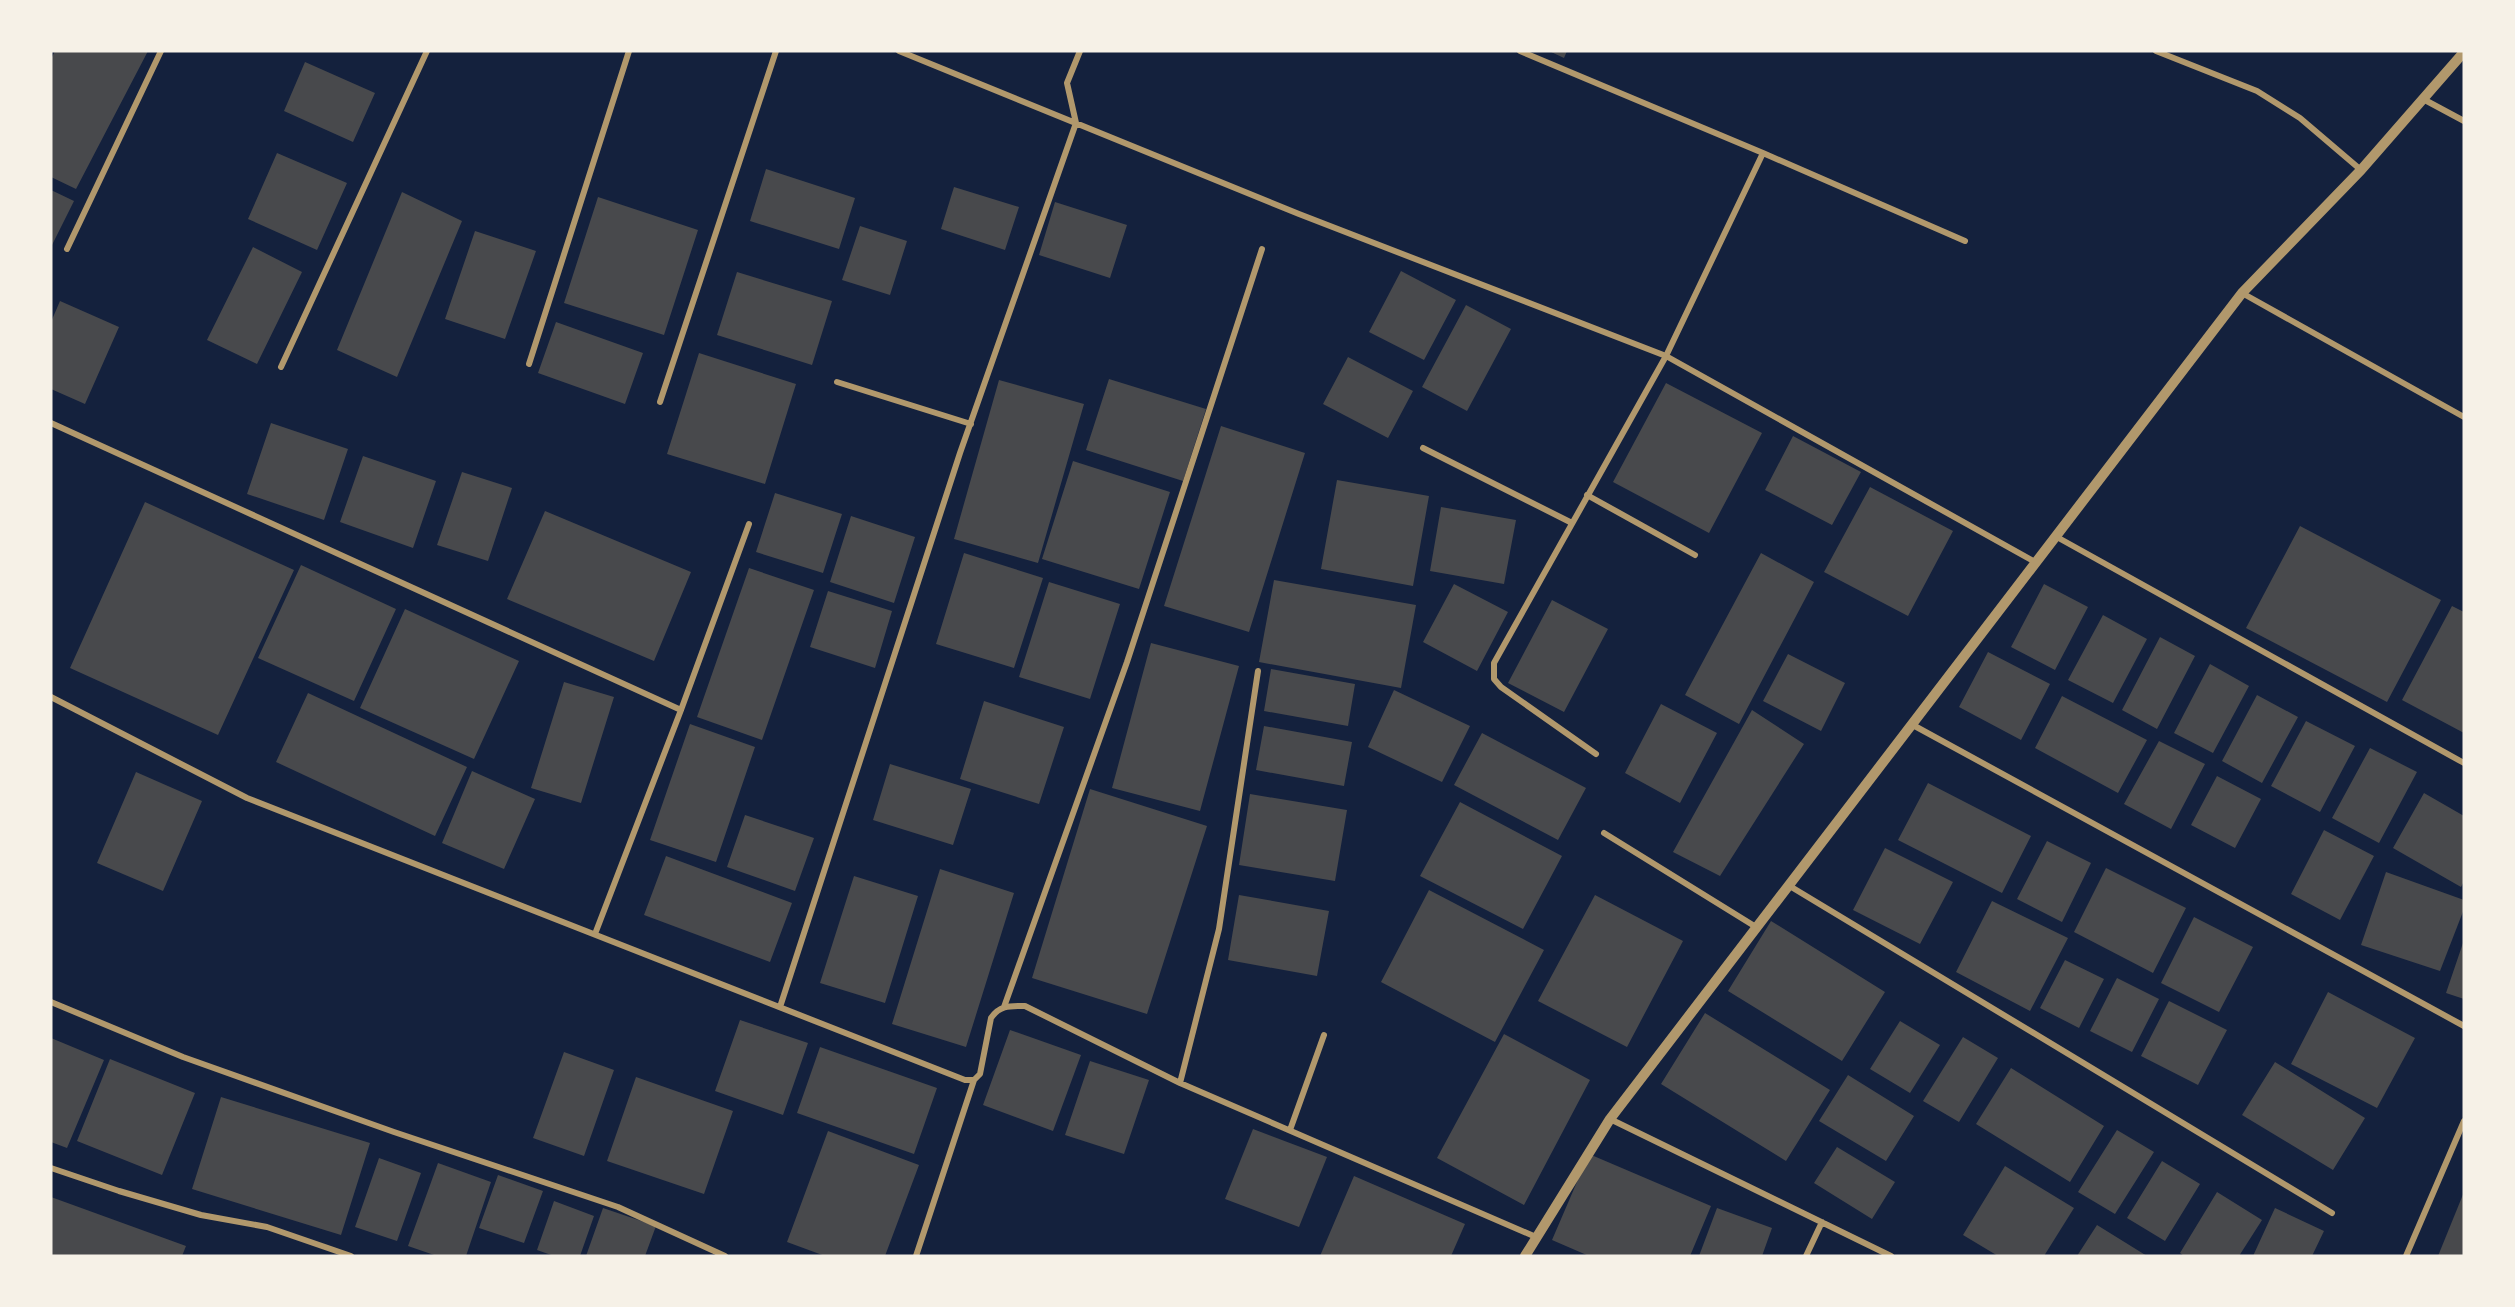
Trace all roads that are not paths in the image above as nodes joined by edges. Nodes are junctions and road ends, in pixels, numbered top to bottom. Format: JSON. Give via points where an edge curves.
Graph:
{"nodes":[{"id":1,"x":161,"y":51,"type":"edge"},
{"id":2,"x":427,"y":51,"type":"edge"},
{"id":3,"x":629,"y":51,"type":"edge"},
{"id":4,"x":776,"y":51,"type":"edge"},
{"id":5,"x":899,"y":51,"type":"edge"},
{"id":6,"x":1080,"y":51,"type":"edge"},
{"id":7,"x":1520,"y":51,"type":"edge"},
{"id":8,"x":2156,"y":51,"type":"edge"},
{"id":9,"x":2464,"y":52,"type":"edge"},
{"id":10,"x":2423,"y":99,"type":"junction"},
{"id":11,"x":2464,"y":121,"type":"edge"},
{"id":12,"x":1076,"y":123,"type":"junction"},
{"id":13,"x":1763,"y":153,"type":"junction"},
{"id":14,"x":2361,"y":171,"type":"junction"},
{"id":15,"x":1965,"y":241,"type":"dead end"},
{"id":16,"x":67,"y":249,"type":"dead end"},
{"id":17,"x":1262,"y":249,"type":"dead end"},
{"id":18,"x":2242,"y":293,"type":"junction"},
{"id":19,"x":1666,"y":356,"type":"junction"},
{"id":20,"x":529,"y":364,"type":"dead end"},
{"id":21,"x":281,"y":367,"type":"dead end"},
{"id":22,"x":837,"y":382,"type":"dead end"},
{"id":23,"x":660,"y":402,"type":"dead end"},
{"id":24,"x":2464,"y":417,"type":"edge"},
{"id":25,"x":51,"y":423,"type":"edge"},
{"id":26,"x":971,"y":424,"type":"junction"},
{"id":27,"x":1423,"y":448,"type":"dead end"},
{"id":28,"x":1587,"y":495,"type":"junction"},
{"id":29,"x":1572,"y":523,"type":"junction"},
{"id":30,"x":749,"y":524,"type":"dead end"},
{"id":31,"x":2055,"y":535,"type":"junction"},
{"id":32,"x":1695,"y":555,"type":"dead end"},
{"id":33,"x":2035,"y":562,"type":"junction"},
{"id":34,"x":1258,"y":670,"type":"dead end"},
{"id":35,"x":51,"y":697,"type":"edge"},
{"id":36,"x":681,"y":710,"type":"junction"},
{"id":37,"x":1911,"y":724,"type":"junction"},
{"id":38,"x":1596,"y":754,"type":"dead end"},
{"id":39,"x":2464,"y":763,"type":"edge"},
{"id":40,"x":1604,"y":833,"type":"dead end"},
{"id":41,"x":1788,"y":885,"type":"junction"},
{"id":42,"x":1756,"y":927,"type":"junction"},
{"id":43,"x":595,"y":934,"type":"junction"},
{"id":44,"x":51,"y":1002,"type":"edge"},
{"id":45,"x":780,"y":1007,"type":"junction"},
{"id":46,"x":1004,"y":1007,"type":"junction"},
{"id":47,"x":2464,"y":1026,"type":"edge"},
{"id":48,"x":1324,"y":1035,"type":"dead end"},
{"id":49,"x":974,"y":1080,"type":"junction"},
{"id":50,"x":1180,"y":1083,"type":"junction"},
{"id":51,"x":1610,"y":1119,"type":"junction"},
{"id":52,"x":2464,"y":1121,"type":"edge"},
{"id":53,"x":1290,"y":1131,"type":"junction"},
{"id":54,"x":51,"y":1168,"type":"edge"},
{"id":55,"x":2332,"y":1213,"type":"dead end"},
{"id":56,"x":1822,"y":1222,"type":"junction"},
{"id":57,"x":1536,"y":1237,"type":"junction"},
{"id":58,"x":351,"y":1256,"type":"edge"},
{"id":59,"x":725,"y":1256,"type":"edge"},
{"id":60,"x":916,"y":1256,"type":"edge"},
{"id":61,"x":1525,"y":1256,"type":"edge"},
{"id":62,"x":1806,"y":1256,"type":"edge"},
{"id":63,"x":1891,"y":1256,"type":"edge"},
{"id":64,"x":2406,"y":1256,"type":"edge"}],
"edges":[{"from":1,"to":16,"type":"street"},
{"from":2,"to":21,"type":"street"},
{"from":3,"to":20,"type":"street"},
{"from":4,"to":23,"type":"street"},
{"from":5,"to":12,"type":"street"},
{"from":6,"to":12,"type":"street","via":[[1067,83]]},
{"from":7,"to":13,"type":"street"},
{"from":8,"to":14,"type":"street","via":[[2256,91],[2300,118]]},
{"from":9,"to":10,"type":"street"},
{"from":10,"to":11,"type":"street"},
{"from":10,"to":14,"type":"street"},
{"from":12,"to":19,"type":"street"},
{"from":12,"to":26,"type":"street"},
{"from":13,"to":15,"type":"street"},
{"from":13,"to":19,"type":"street"},
{"from":14,"to":18,"type":"street"},
{"from":17,"to":46,"type":"street","via":[[1127,662]]},
{"from":18,"to":24,"type":"street"},
{"from":18,"to":31,"type":"street"},
{"from":19,"to":28,"type":"street"},
{"from":19,"to":33,"type":"street"},
{"from":22,"to":26,"type":"street"},
{"from":25,"to":36,"type":"street"},
{"from":26,"to":45,"type":"street"},
{"from":27,"to":29,"type":"street"},
{"from":28,"to":29,"type":"street"},
{"from":28,"to":32,"type":"street"},
{"from":29,"to":38,"type":"street","via":[[1494,663],[1494,679]]},
{"from":30,"to":36,"type":"street"},
{"from":31,"to":33,"type":"street"},
{"from":31,"to":39,"type":"street"},
{"from":33,"to":37,"type":"street"},
{"from":34,"to":50,"type":"street","via":[[1220,929]]},
{"from":35,"to":43,"type":"street","via":[[247,798]]},
{"from":36,"to":43,"type":"street"},
{"from":37,"to":41,"type":"street"},
{"from":37,"to":47,"type":"street"},
{"from":40,"to":42,"type":"street"},
{"from":41,"to":42,"type":"street"},
{"from":41,"to":55,"type":"street"},
{"from":42,"to":51,"type":"street"},
{"from":43,"to":45,"type":"street"},
{"from":44,"to":59,"type":"street","via":[[183,1057],[618,1207]]},
{"from":45,"to":49,"type":"street","via":[[965,1080]]},
{"from":46,"to":49,"type":"street","via":[[991,1018],[980,1074]]},
{"from":46,"to":50,"type":"street","via":[[1025,1006]]},
{"from":48,"to":53,"type":"street"},
{"from":49,"to":60,"type":"street"},
{"from":50,"to":53,"type":"street"},
{"from":51,"to":56,"type":"street"},
{"from":51,"to":57,"type":"street"},
{"from":52,"to":64,"type":"street"},
{"from":53,"to":57,"type":"street"},
{"from":54,"to":58,"type":"street","via":[[201,1215],[267,1227]]},
{"from":56,"to":62,"type":"street"},
{"from":56,"to":63,"type":"street"},
{"from":57,"to":61,"type":"street"}]}
